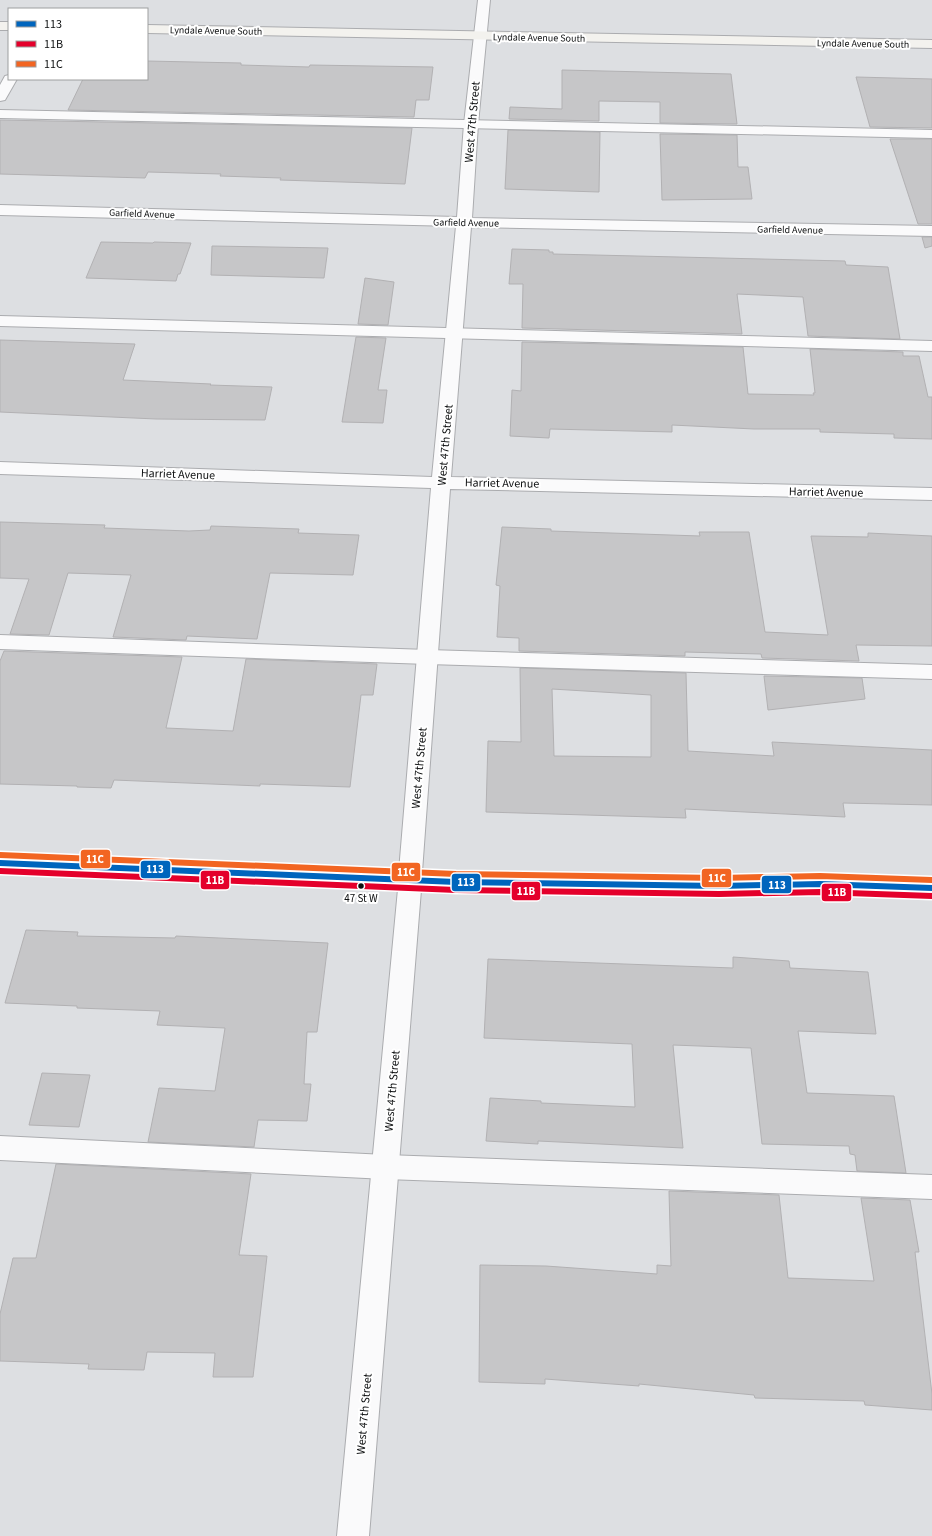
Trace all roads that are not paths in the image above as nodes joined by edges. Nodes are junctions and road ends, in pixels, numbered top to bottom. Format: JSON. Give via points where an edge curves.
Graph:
{"nodes":[{"id":1,"x":484,"y":0,"type":"edge"},
{"id":2,"x":148,"y":29,"type":"edge"},
{"id":3,"x":480,"y":36,"type":"junction"},
{"id":4,"x":932,"y":44,"type":"edge"},
{"id":5,"x":8,"y":71,"type":"edge"},
{"id":6,"x":0,"y":97,"type":"edge"},
{"id":7,"x":0,"y":114,"type":"edge"},
{"id":8,"x":471,"y":124,"type":"junction"},
{"id":9,"x":932,"y":134,"type":"edge"},
{"id":10,"x":0,"y":210,"type":"edge"},
{"id":11,"x":464,"y":222,"type":"junction"},
{"id":12,"x":932,"y":231,"type":"edge"},
{"id":13,"x":0,"y":321,"type":"edge"},
{"id":14,"x":455,"y":332,"type":"junction"},
{"id":15,"x":932,"y":346,"type":"edge"},
{"id":16,"x":0,"y":468,"type":"edge"},
{"id":17,"x":441,"y":482,"type":"junction"},
{"id":18,"x":932,"y":494,"type":"edge"},
{"id":19,"x":0,"y":642,"type":"edge"},
{"id":20,"x":428,"y":657,"type":"junction"},
{"id":21,"x":932,"y":672,"type":"edge"},
{"id":22,"x":0,"y":863,"type":"edge"},
{"id":23,"x":410,"y":880,"type":"junction"},
{"id":24,"x":932,"y":888,"type":"edge"},
{"id":25,"x":0,"y":1148,"type":"edge"},
{"id":26,"x":386,"y":1167,"type":"junction"},
{"id":27,"x":932,"y":1187,"type":"edge"},
{"id":28,"x":353,"y":1536,"type":"edge"}],
"edges":[{"from":1,"to":3,"type":"street","name":"West 47th Street"},
{"from":2,"to":3,"type":"main road","name":"Lyndale Avenue South"},
{"from":3,"to":4,"type":"main road","name":"Lyndale Avenue South"},
{"from":3,"to":8,"type":"street","name":"West 47th Street"},
{"from":5,"to":6,"type":"street"},
{"from":7,"to":8,"type":"street"},
{"from":8,"to":9,"type":"street"},
{"from":8,"to":11,"type":"street","name":"West 47th Street"},
{"from":10,"to":11,"type":"street","name":"Garfield Avenue"},
{"from":11,"to":12,"type":"street","name":"Garfield Avenue"},
{"from":11,"to":14,"type":"street","name":"West 47th Street"},
{"from":13,"to":14,"type":"street"},
{"from":14,"to":15,"type":"street"},
{"from":14,"to":17,"type":"street","name":"West 47th Street"},
{"from":16,"to":17,"type":"street","name":"Harriet Avenue"},
{"from":17,"to":18,"type":"street","name":"Harriet Avenue"},
{"from":17,"to":20,"type":"street","name":"West 47th Street"},
{"from":19,"to":20,"type":"street"},
{"from":20,"to":21,"type":"street"},
{"from":20,"to":23,"type":"street","name":"West 47th Street"},
{"from":22,"to":23,"type":"street"},
{"from":23,"to":24,"type":"street","via":[[719,886],[820,884]]},
{"from":23,"to":26,"type":"street","name":"West 47th Street"},
{"from":25,"to":26,"type":"street"},
{"from":26,"to":27,"type":"street"},
{"from":26,"to":28,"type":"street","name":"West 47th Street"}]}
